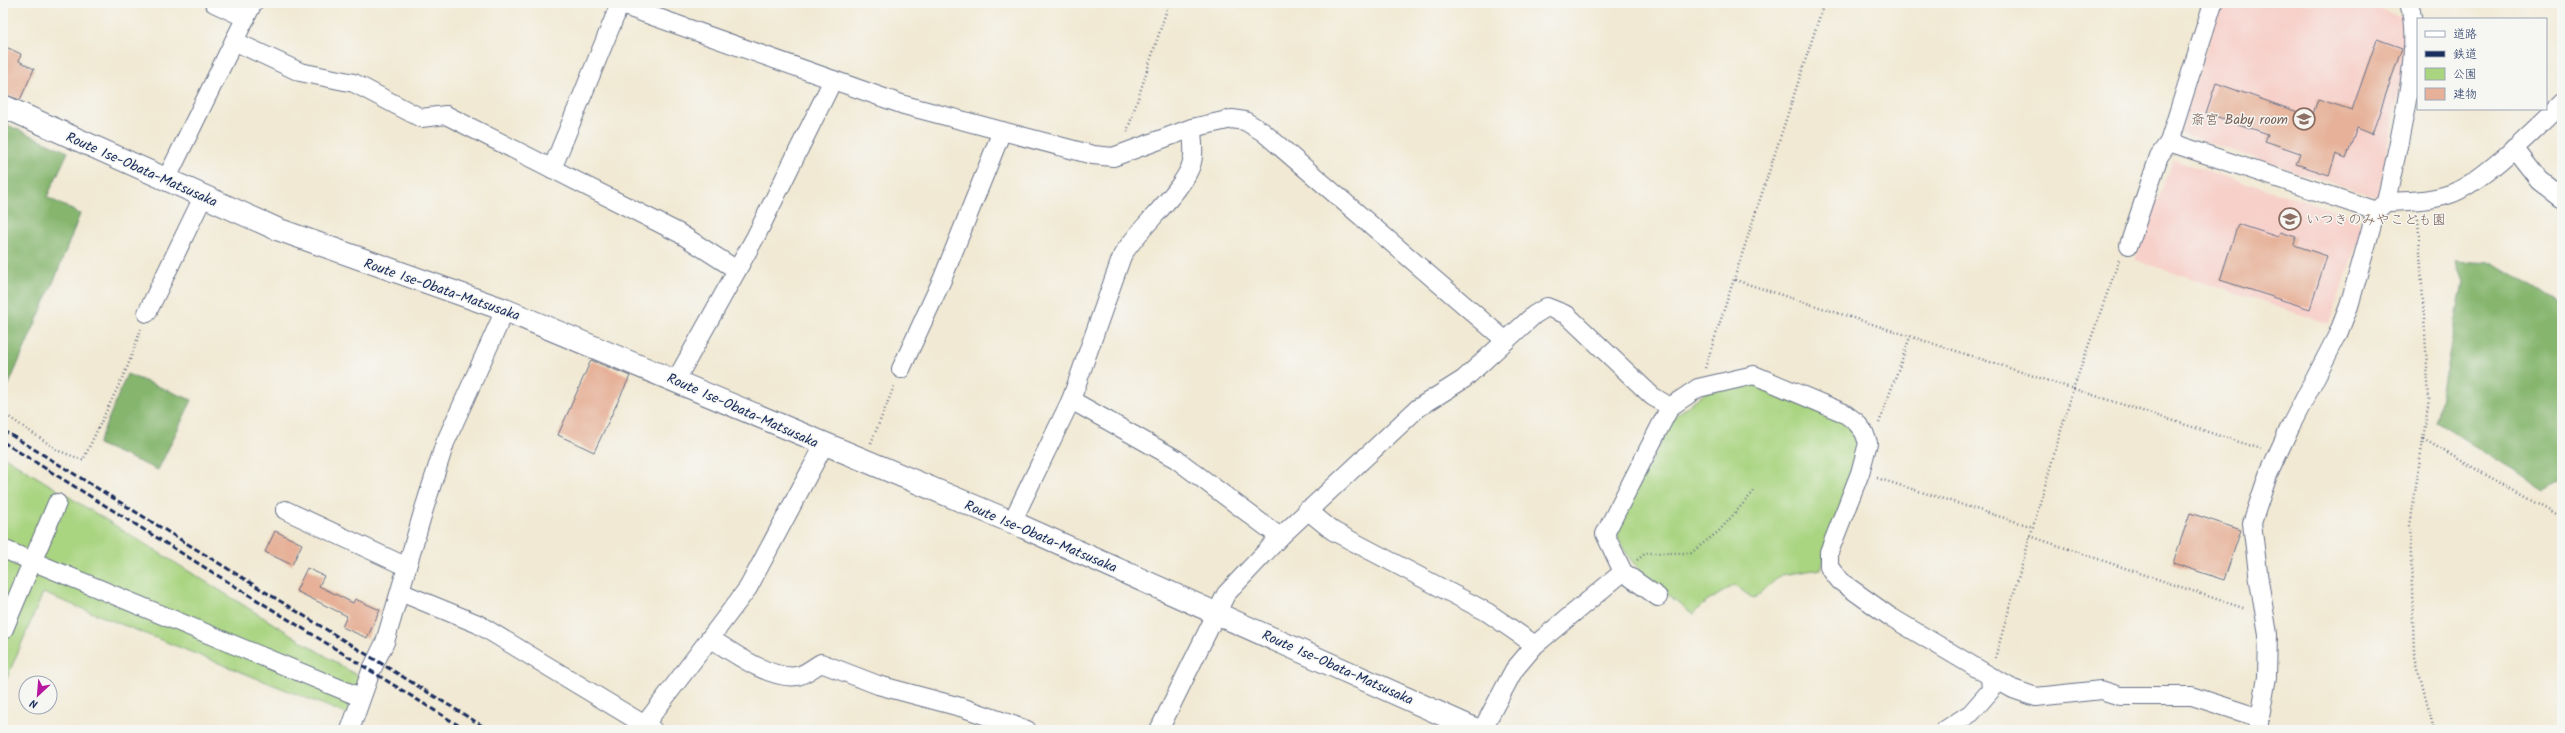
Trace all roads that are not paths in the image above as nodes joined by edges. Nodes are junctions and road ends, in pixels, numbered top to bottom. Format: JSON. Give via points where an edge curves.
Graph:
{"nodes":[{"id":1,"x":214,"y":3,"type":"edge"},
{"id":2,"x":2213,"y":3,"type":"edge"},
{"id":3,"x":2409,"y":3,"type":"edge"},
{"id":4,"x":618,"y":4,"type":"edge"},
{"id":5,"x":250,"y":10,"type":"edge"},
{"id":6,"x":234,"y":41,"type":"junction"},
{"id":7,"x":833,"y":80,"type":"junction"},
{"id":8,"x":2562,"y":103,"type":"edge"},
{"id":9,"x":3,"y":106,"type":"edge"},
{"id":10,"x":1192,"y":128,"type":"junction"},
{"id":11,"x":1002,"y":131,"type":"junction"},
{"id":12,"x":2169,"y":142,"type":"junction"},
{"id":13,"x":2514,"y":148,"type":"junction"},
{"id":14,"x":552,"y":169,"type":"junction"},
{"id":15,"x":166,"y":180,"type":"junction"},
{"id":16,"x":203,"y":197,"type":"junction"},
{"id":17,"x":2562,"y":198,"type":"edge"},
{"id":18,"x":2381,"y":207,"type":"junction"},
{"id":19,"x":2129,"y":245,"type":"road end"},
{"id":20,"x":737,"y":270,"type":"junction"},
{"id":21,"x":505,"y":310,"type":"junction"},
{"id":22,"x":147,"y":313,"type":"road end"},
{"id":23,"x":1506,"y":340,"type":"junction"},
{"id":24,"x":901,"y":369,"type":"road end"},
{"id":25,"x":676,"y":380,"type":"junction"},
{"id":26,"x":1071,"y":400,"type":"junction"},
{"id":27,"x":1670,"y":406,"type":"junction"},
{"id":28,"x":824,"y":445,"type":"junction"},
{"id":29,"x":57,"y":503,"type":"dead end"},
{"id":30,"x":285,"y":510,"type":"dead end"},
{"id":31,"x":1307,"y":510,"type":"junction"},
{"id":32,"x":1012,"y":522,"type":"junction"},
{"id":33,"x":1280,"y":537,"type":"junction"},
{"id":34,"x":3,"y":549,"type":"edge"},
{"id":35,"x":32,"y":561,"type":"junction"},
{"id":36,"x":408,"y":567,"type":"junction"},
{"id":37,"x":1623,"y":572,"type":"junction"},
{"id":38,"x":400,"y":592,"type":"junction"},
{"id":39,"x":1658,"y":597,"type":"dead end"},
{"id":40,"x":1215,"y":613,"type":"junction"},
{"id":41,"x":3,"y":631,"type":"edge"},
{"id":42,"x":710,"y":638,"type":"junction"},
{"id":43,"x":1535,"y":645,"type":"junction"},
{"id":44,"x":1990,"y":676,"type":"junction"},
{"id":45,"x":360,"y":697,"type":"junction"},
{"id":46,"x":2259,"y":724,"type":"edge"},
{"id":47,"x":649,"y":727,"type":"edge"},
{"id":48,"x":353,"y":729,"type":"edge"},
{"id":49,"x":1027,"y":730,"type":"edge"},
{"id":50,"x":1159,"y":730,"type":"edge"},
{"id":51,"x":1477,"y":730,"type":"edge"},
{"id":52,"x":1482,"y":730,"type":"edge"},
{"id":53,"x":1945,"y":730,"type":"edge"}],
"edges":[{"from":1,"to":5,"type":"street"},
{"from":2,"to":12,"type":"street"},
{"from":3,"to":18,"type":"street","via":[[2413,48],[2410,76]]},
{"from":4,"to":7,"type":"street"},
{"from":4,"to":14,"type":"street"},
{"from":5,"to":6,"type":"street"},
{"from":6,"to":14,"type":"street","via":[[300,72],[354,83],[420,118],[446,115]]},
{"from":6,"to":15,"type":"street"},
{"from":7,"to":11,"type":"street","via":[[904,105]]},
{"from":7,"to":20,"type":"street"},
{"from":8,"to":13,"type":"street"},
{"from":9,"to":15,"type":"main road","name":"Route Ise-Obata-Matsusaka"},
{"from":10,"to":11,"type":"street","via":[[1113,157],[1093,155]]},
{"from":10,"to":23,"type":"street","via":[[1232,119],[1245,121],[1263,132]]},
{"from":10,"to":26,"type":"street","via":[[1192,162],[1175,190],[1131,241],[1122,256]]},
{"from":11,"to":24,"type":"street","via":[[942,280]]},
{"from":12,"to":18,"type":"street"},
{"from":12,"to":19,"type":"street","via":[[2159,156]]},
{"from":13,"to":17,"type":"street","via":[[2539,180]]},
{"from":13,"to":18,"type":"street","via":[[2451,194]]},
{"from":14,"to":20,"type":"street","via":[[679,233]]},
{"from":15,"to":16,"type":"main road","name":"Route Ise-Obata-Matsusaka"},
{"from":16,"to":21,"type":"main road","name":"Route Ise-Obata-Matsusaka","via":[[347,256]]},
{"from":16,"to":22,"type":"street"},
{"from":18,"to":46,"type":"street","via":[[2338,334],[2277,454],[2252,523],[2268,634],[2267,677]]},
{"from":20,"to":25,"type":"street"},
{"from":21,"to":25,"type":"main road","name":"Route Ise-Obata-Matsusaka"},
{"from":21,"to":36,"type":"street","via":[[445,443]]},
{"from":23,"to":27,"type":"street","via":[[1547,307],[1567,316],[1652,396]]},
{"from":23,"to":31,"type":"street","via":[[1464,379],[1418,408]]},
{"from":25,"to":28,"type":"main road","name":"Route Ise-Obata-Matsusaka"},
{"from":26,"to":32,"type":"street"},
{"from":26,"to":33,"type":"street","via":[[1176,459]]},
{"from":27,"to":37,"type":"street","via":[[1605,534]]},
{"from":27,"to":44,"type":"street","via":[[1698,388],[1754,376],[1844,413],[1856,422],[1868,443],[1860,473],[1829,552],[1829,567],[1840,581],[1888,616]]},
{"from":28,"to":32,"type":"main road","name":"Route Ise-Obata-Matsusaka"},
{"from":28,"to":42,"type":"street","via":[[748,588]]},
{"from":29,"to":35,"type":"street"},
{"from":30,"to":36,"type":"street"},
{"from":31,"to":33,"type":"street"},
{"from":31,"to":43,"type":"street","via":[[1333,531],[1487,612]]},
{"from":32,"to":40,"type":"main road","name":"Route Ise-Obata-Matsusaka"},
{"from":33,"to":40,"type":"street","via":[[1226,594]]},
{"from":34,"to":35,"type":"street"},
{"from":35,"to":41,"type":"street"},
{"from":35,"to":45,"type":"street"},
{"from":36,"to":38,"type":"street"},
{"from":37,"to":39,"type":"street"},
{"from":37,"to":43,"type":"street"},
{"from":38,"to":45,"type":"street","via":[[385,642]]},
{"from":38,"to":47,"type":"street","via":[[478,624]]},
{"from":40,"to":50,"type":"street"},
{"from":40,"to":51,"type":"main road","name":"Route Ise-Obata-Matsusaka"},
{"from":42,"to":47,"type":"street"},
{"from":42,"to":49,"type":"street","via":[[754,665],[785,676],[798,676],[821,663],[878,686],[964,708]]},
{"from":43,"to":52,"type":"street","via":[[1514,670]]},
{"from":44,"to":46,"type":"street","via":[[2036,697],[2101,690],[2120,696],[2192,696]]},
{"from":44,"to":53,"type":"street","via":[[1991,690],[1971,713]]},
{"from":45,"to":48,"type":"street"}]}
